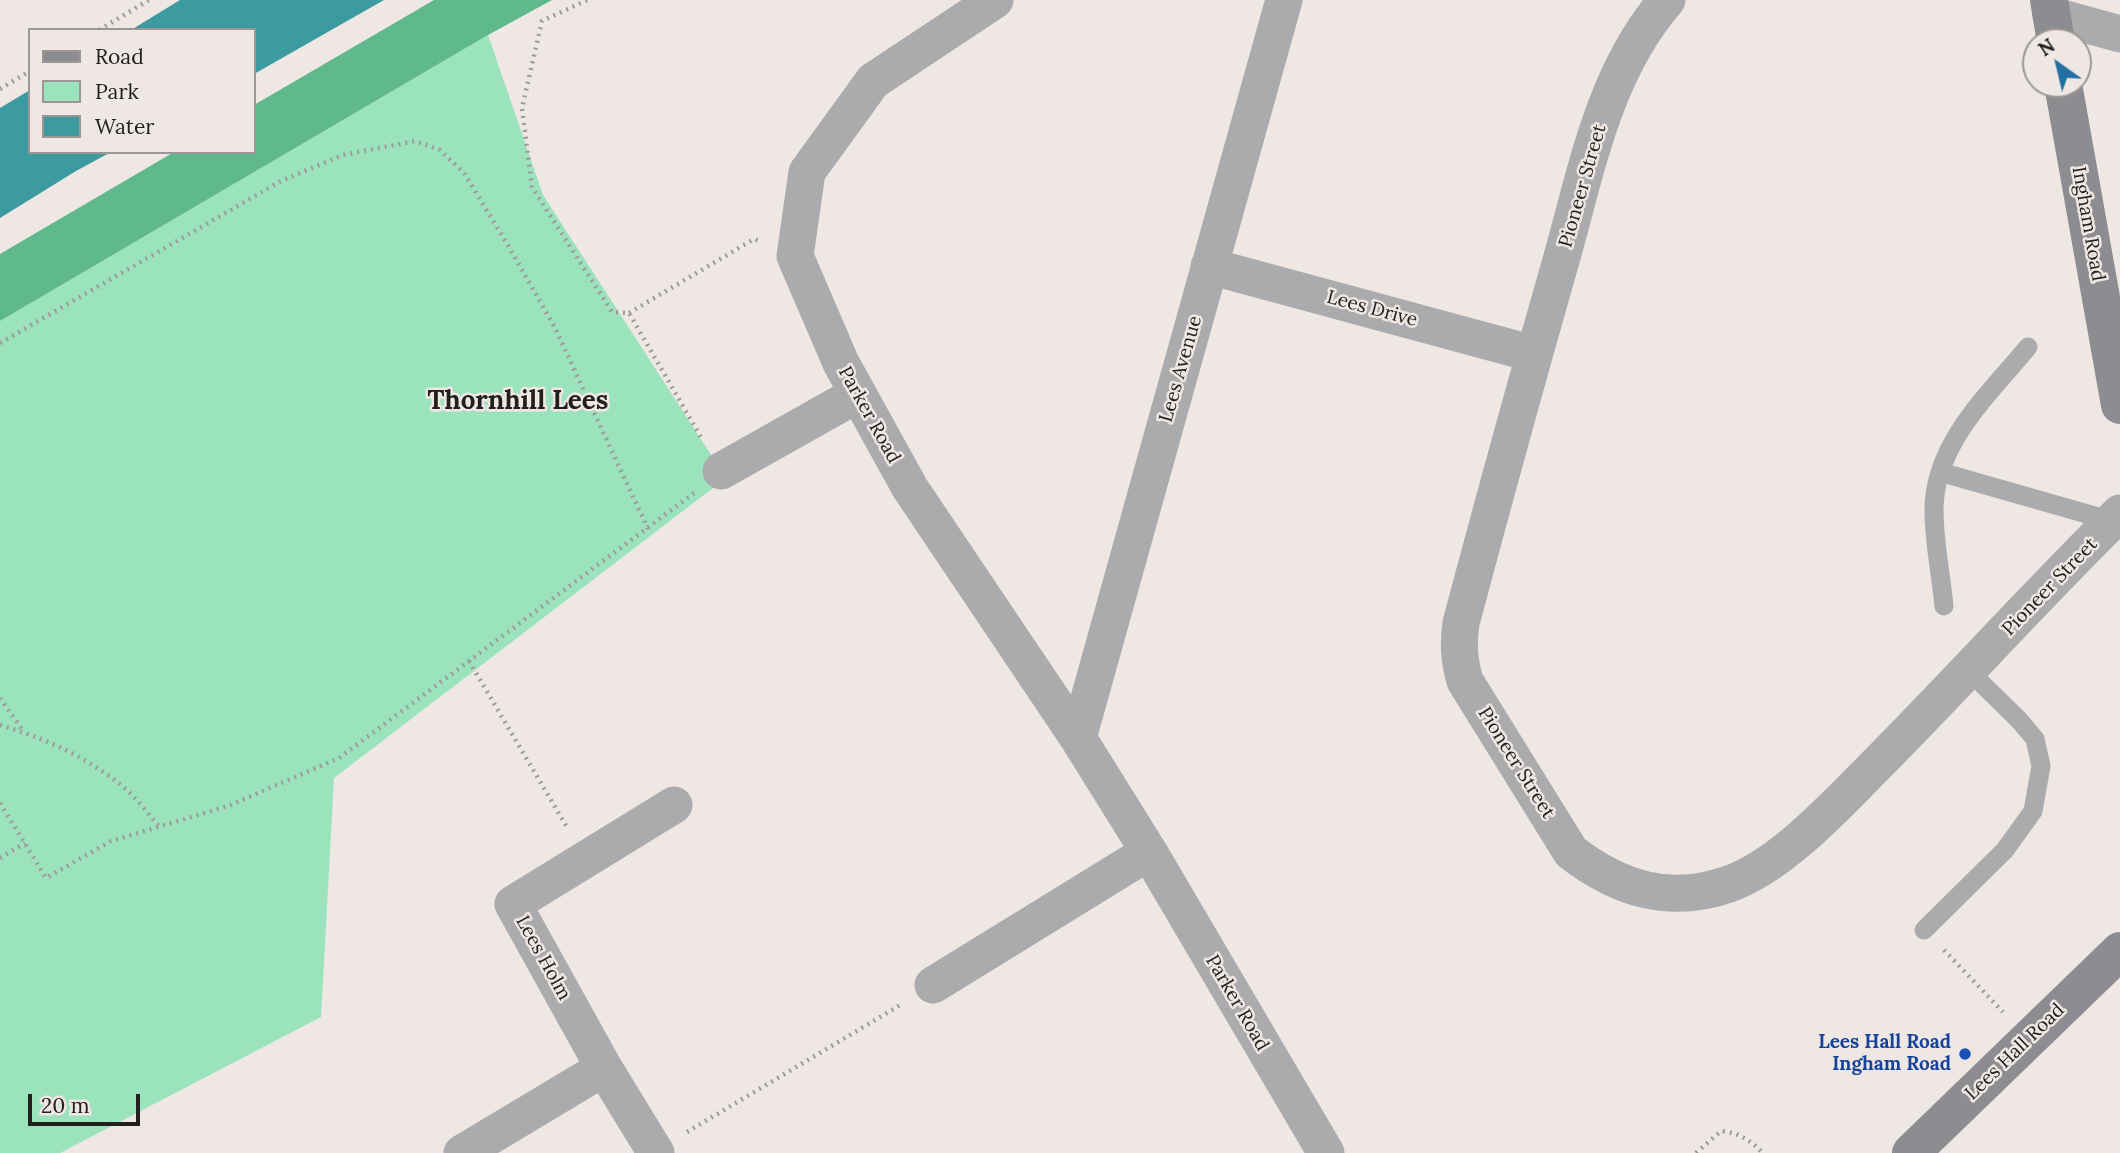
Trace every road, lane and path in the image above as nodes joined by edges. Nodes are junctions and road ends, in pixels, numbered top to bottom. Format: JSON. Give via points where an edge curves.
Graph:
{"nodes":[{"id":1,"x":149,"y":0,"type":"edge"},
{"id":2,"x":587,"y":0,"type":"edge"},
{"id":3,"x":995,"y":0,"type":"edge"},
{"id":4,"x":1284,"y":0,"type":"edge"},
{"id":5,"x":1667,"y":0,"type":"edge"},
{"id":6,"x":2052,"y":19,"type":"edge"},
{"id":7,"x":102,"y":28,"type":"edge"},
{"id":8,"x":2120,"y":34,"type":"edge"},
{"id":9,"x":28,"y":72,"type":"edge"},
{"id":10,"x":0,"y":89,"type":"edge"},
{"id":11,"x":2065,"y":98,"type":"edge"},
{"id":12,"x":754,"y":239,"type":"dead end"},
{"id":13,"x":1209,"y":266,"type":"junction"},
{"id":14,"x":629,"y":313,"type":"junction"},
{"id":15,"x":0,"y":343,"type":"edge"},
{"id":16,"x":2028,"y":347,"type":"dead end"},
{"id":17,"x":1534,"y":354,"type":"junction"},
{"id":18,"x":858,"y":394,"type":"junction"},
{"id":19,"x":2120,"y":405,"type":"edge"},
{"id":20,"x":721,"y":471,"type":"junction"},
{"id":21,"x":1940,"y":472,"type":"junction"},
{"id":22,"x":2116,"y":517,"type":"edge"},
{"id":23,"x":648,"y":528,"type":"junction"},
{"id":24,"x":1944,"y":606,"type":"dead end"},
{"id":25,"x":469,"y":661,"type":"junction"},
{"id":26,"x":1969,"y":671,"type":"junction"},
{"id":27,"x":0,"y":698,"type":"edge"},
{"id":28,"x":0,"y":725,"type":"edge"},
{"id":29,"x":24,"y":732,"type":"junction"},
{"id":30,"x":1078,"y":738,"type":"junction"},
{"id":31,"x":0,"y":803,"type":"edge"},
{"id":32,"x":674,"y":805,"type":"dead end"},
{"id":33,"x":159,"y":826,"type":"junction"},
{"id":34,"x":25,"y":844,"type":"junction"},
{"id":35,"x":1149,"y":852,"type":"junction"},
{"id":36,"x":0,"y":858,"type":"edge"},
{"id":37,"x":586,"y":859,"type":"junction"},
{"id":38,"x":1924,"y":930,"type":"joint"},
{"id":39,"x":2120,"y":951,"type":"edge"},
{"id":40,"x":933,"y":985,"type":"joint"},
{"id":41,"x":2028,"y":1038,"type":"junction"},
{"id":42,"x":604,"y":1068,"type":"junction"},
{"id":43,"x":656,"y":1152,"type":"edge"},
{"id":44,"x":462,"y":1153,"type":"edge"},
{"id":45,"x":1326,"y":1153,"type":"edge"},
{"id":46,"x":1696,"y":1153,"type":"edge"},
{"id":47,"x":1763,"y":1153,"type":"edge"},
{"id":48,"x":1911,"y":1153,"type":"edge"}],
"edges":[{"from":1,"to":7,"type":"path"},
{"from":2,"to":14,"type":"path","via":[[542,22],[523,108],[531,174],[533,187],[612,312]]},
{"from":3,"to":18,"type":"street","name":"Parker Road","via":[[873,81],[807,172],[795,256]]},
{"from":4,"to":13,"type":"street","name":"Lees Avenue"},
{"from":5,"to":17,"type":"street","name":"Pioneer Street","via":[[1634,45],[1610,92]]},
{"from":6,"to":8,"type":"street"},
{"from":9,"to":10,"type":"path"},
{"from":11,"to":19,"type":"street","name":"Ingham Road"},
{"from":12,"to":14,"type":"path"},
{"from":13,"to":17,"type":"street","name":"Lees Drive"},
{"from":13,"to":30,"type":"street","name":"Lees Avenue"},
{"from":14,"to":20,"type":"path"},
{"from":15,"to":23,"type":"path","via":[[281,181],[342,155],[415,141],[439,150],[464,173],[503,237],[554,326]]},
{"from":16,"to":21,"type":"lane","via":[[1958,433]]},
{"from":17,"to":26,"type":"street","name":"Pioneer Street","via":[[1461,623],[1460,662],[1465,681],[1572,852],[1595,870],[1630,886],[1678,894],[1731,884],[1756,872],[1814,827]]},
{"from":18,"to":20,"type":"street"},
{"from":18,"to":30,"type":"street","name":"Parker Road","via":[[910,488]]},
{"from":20,"to":23,"type":"path"},
{"from":21,"to":22,"type":"lane"},
{"from":21,"to":24,"type":"lane","via":[[1934,509]]},
{"from":22,"to":26,"type":"street","name":"Pioneer Street"},
{"from":23,"to":25,"type":"path"},
{"from":25,"to":33,"type":"path","via":[[339,758],[228,806]]},
{"from":25,"to":37,"type":"path"},
{"from":26,"to":38,"type":"lane","via":[[2035,739],[2041,766],[2033,811],[2005,850]]},
{"from":27,"to":29,"type":"path"},
{"from":28,"to":29,"type":"path"},
{"from":29,"to":33,"type":"path","via":[[80,757],[123,787]]},
{"from":30,"to":35,"type":"street","name":"Parker Road"},
{"from":31,"to":34,"type":"path"},
{"from":32,"to":37,"type":"street","name":"Lees Holm"},
{"from":33,"to":34,"type":"path","via":[[111,841],[46,878]]},
{"from":34,"to":36,"type":"path"},
{"from":35,"to":40,"type":"street"},
{"from":35,"to":45,"type":"street","name":"Parker Road"},
{"from":37,"to":42,"type":"street","name":"Lees Holm","via":[[513,904]]},
{"from":38,"to":41,"type":"path"},
{"from":39,"to":41,"type":"street","name":"Lees Hall Road"},
{"from":40,"to":43,"type":"path"},
{"from":41,"to":48,"type":"street","name":"Lees Hall Road"},
{"from":42,"to":43,"type":"street","name":"Lees Holm"},
{"from":42,"to":44,"type":"street"},
{"from":46,"to":47,"type":"path","via":[[1721,1131],[1735,1132]]}]}
